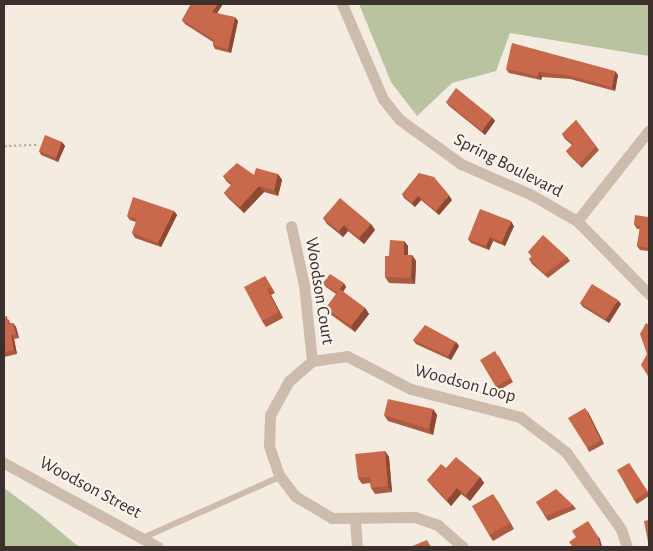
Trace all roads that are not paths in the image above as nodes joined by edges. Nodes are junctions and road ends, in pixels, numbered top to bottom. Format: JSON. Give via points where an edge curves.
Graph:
{"nodes":[{"id":1,"x":342,"y":4,"type":"edge"},
{"id":2,"x":649,"y":130,"type":"edge"},
{"id":3,"x":577,"y":221,"type":"junction"},
{"id":4,"x":290,"y":226,"type":"dead end"},
{"id":5,"x":649,"y":294,"type":"edge"},
{"id":6,"x":312,"y":361,"type":"junction"},
{"id":7,"x":4,"y":463,"type":"edge"},
{"id":8,"x":280,"y":477,"type":"junction"},
{"id":9,"x":355,"y":519,"type":"junction"},
{"id":10,"x":145,"y":537,"type":"junction"},
{"id":11,"x":158,"y":547,"type":"edge"},
{"id":12,"x":357,"y":547,"type":"edge"},
{"id":13,"x":463,"y":547,"type":"edge"},
{"id":14,"x":627,"y":547,"type":"edge"}],
"edges":[{"from":1,"to":3,"type":"street","name":"Spring Boulevard","via":[[383,99],[399,119],[461,164],[532,195]]},
{"from":2,"to":3,"type":"street"},
{"from":3,"to":5,"type":"street","name":"Spring Boulevard"},
{"from":4,"to":6,"type":"street","name":"Woodson Court","via":[[304,285]]},
{"from":6,"to":8,"type":"street","via":[[282,390],[270,415],[269,446]]},
{"from":6,"to":14,"type":"street","name":"Woodson Loop","via":[[348,356],[411,389],[520,418],[543,430],[566,452],[606,505]]},
{"from":7,"to":10,"type":"street","name":"Woodson Street"},
{"from":8,"to":9,"type":"street","via":[[310,509],[332,518]]},
{"from":8,"to":10,"type":"lane"},
{"from":9,"to":12,"type":"street"},
{"from":9,"to":13,"type":"street","via":[[392,514],[415,517],[438,525]]},
{"from":10,"to":11,"type":"street","name":"Woodson Street"}]}
